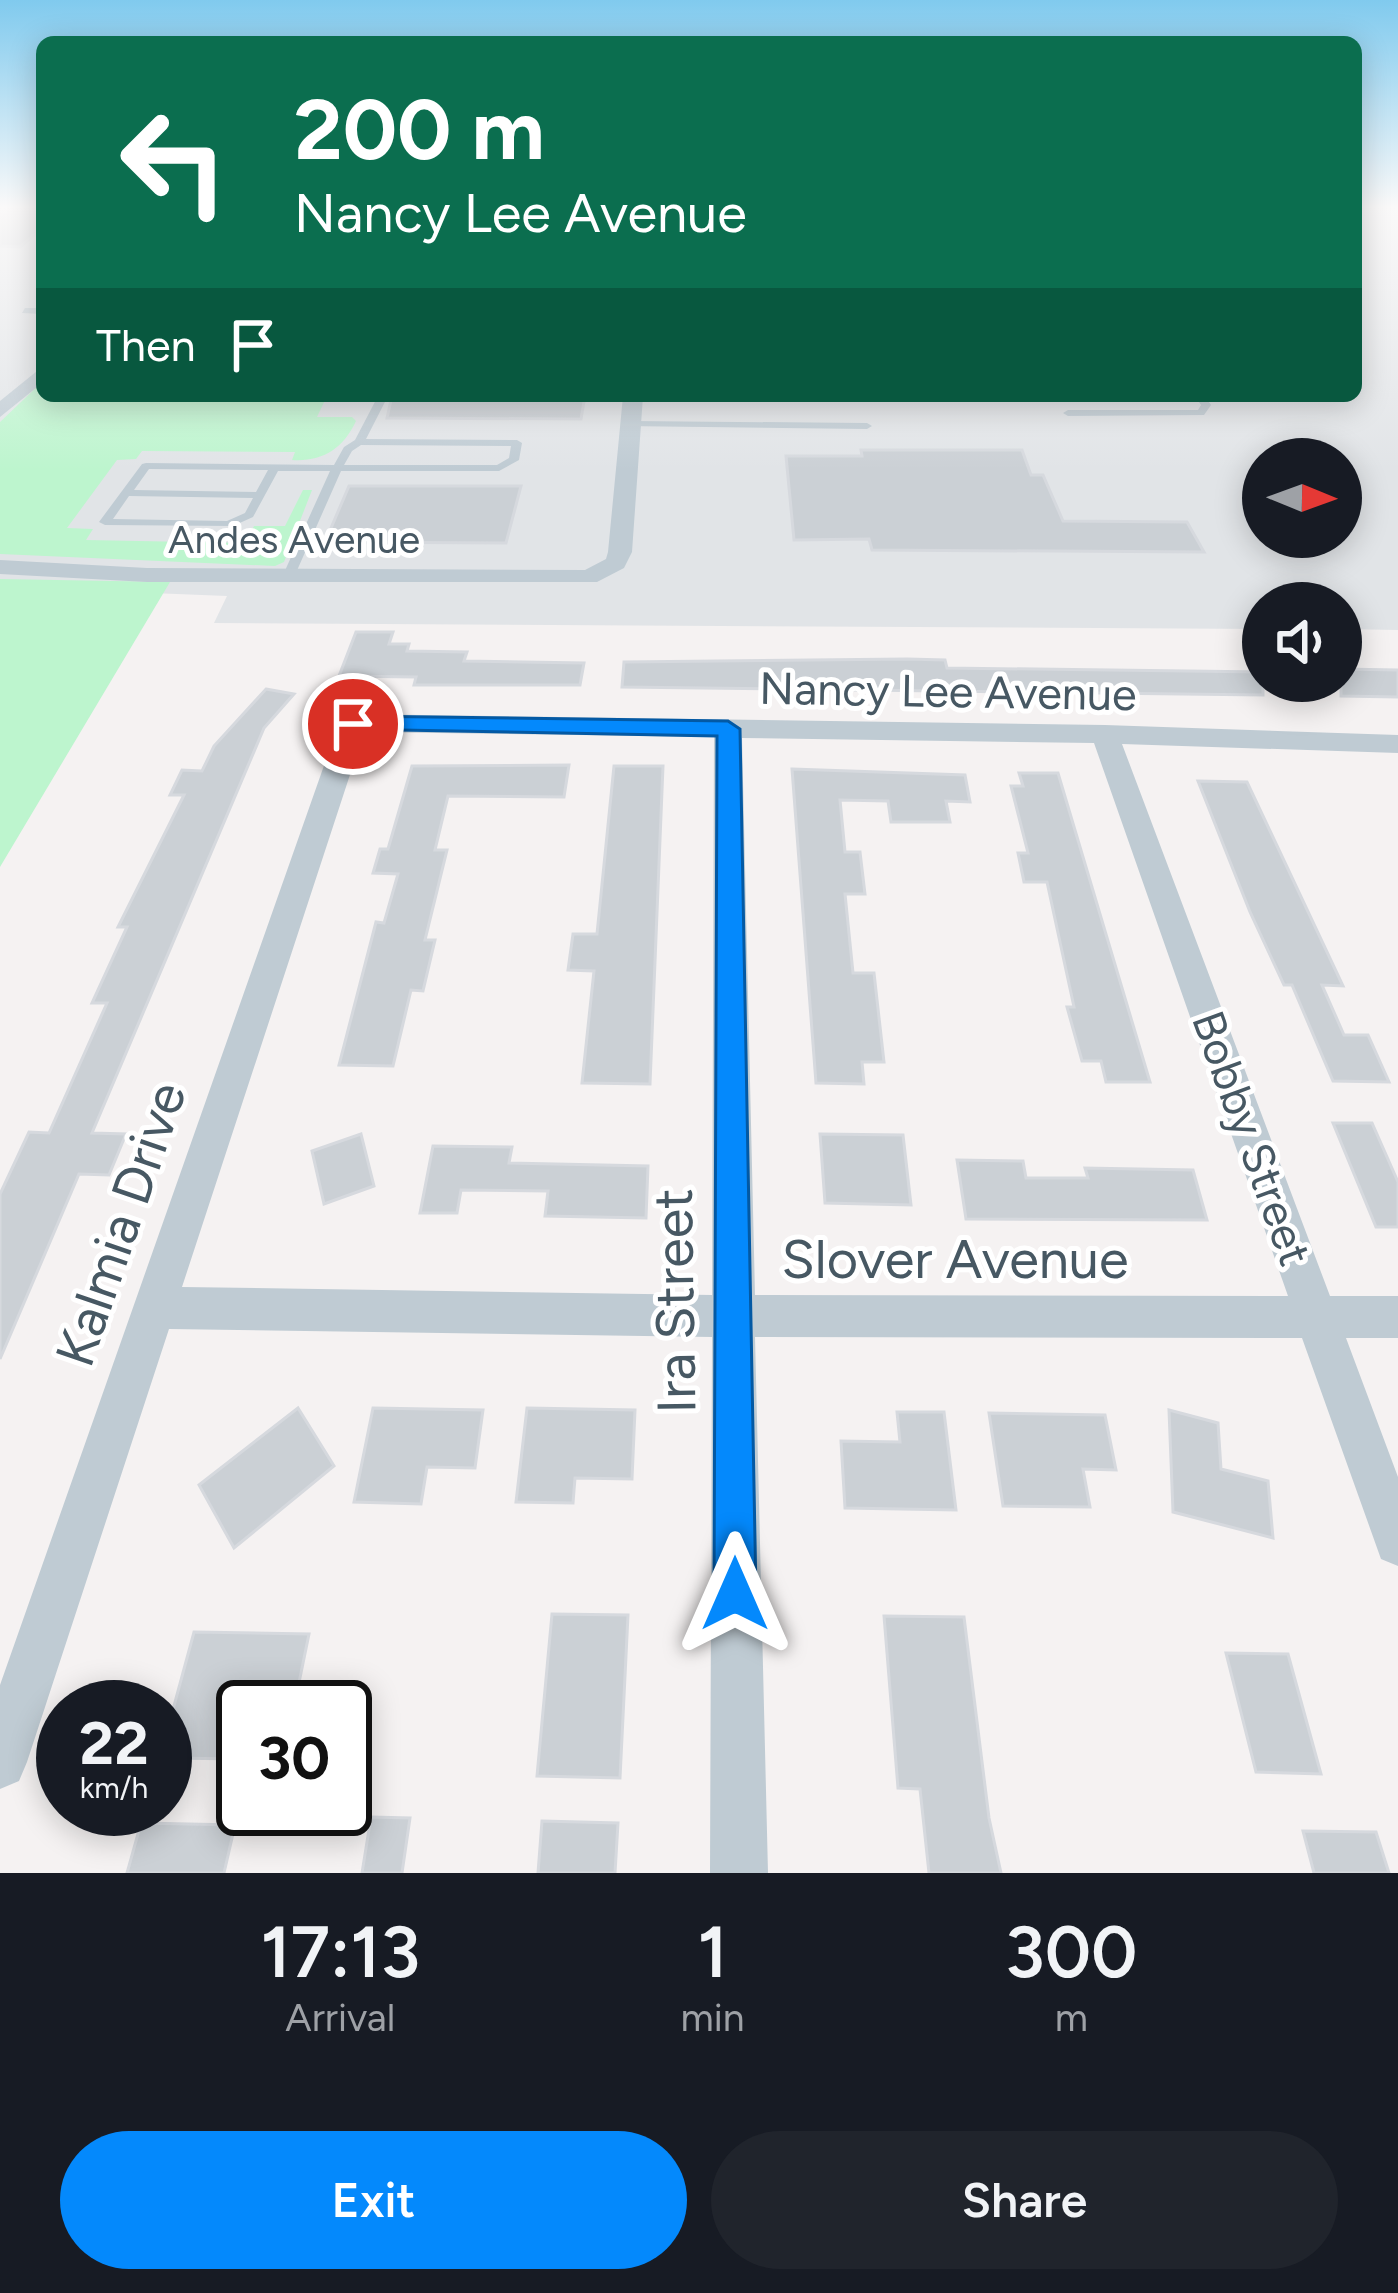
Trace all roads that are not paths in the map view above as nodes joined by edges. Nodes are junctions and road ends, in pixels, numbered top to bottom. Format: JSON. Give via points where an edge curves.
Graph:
{"nodes":[{"id":1,"x":25,"y":310,"type":"dead end"},
{"id":2,"x":36,"y":311,"type":"edge"},
{"id":3,"x":36,"y":378,"type":"edge"},
{"id":4,"x":380,"y":402,"type":"edge"},
{"id":5,"x":632,"y":402,"type":"edge"},
{"id":6,"x":1204,"y":402,"type":"edge"},
{"id":7,"x":0,"y":411,"type":"edge"},
{"id":8,"x":1068,"y":413,"type":"dead end"},
{"id":9,"x":630,"y":424,"type":"junction"},
{"id":10,"x":867,"y":426,"type":"dead end"},
{"id":11,"x":359,"y":442,"type":"junction"},
{"id":12,"x":274,"y":467,"type":"junction"},
{"id":13,"x":337,"y":468,"type":"junction"},
{"id":14,"x":126,"y":494,"type":"junction"},
{"id":15,"x":260,"y":495,"type":"junction"},
{"id":16,"x":0,"y":567,"type":"edge"},
{"id":17,"x":289,"y":575,"type":"junction"},
{"id":18,"x":353,"y":724,"type":"joint"},
{"id":19,"x":728,"y":729,"type":"junction"},
{"id":20,"x":1106,"y":734,"type":"junction"},
{"id":21,"x":1398,"y":744,"type":"edge"},
{"id":22,"x":152,"y":1308,"type":"junction"},
{"id":23,"x":732,"y":1316,"type":"junction"},
{"id":24,"x":1316,"y":1316,"type":"junction"},
{"id":25,"x":1398,"y":1317,"type":"edge"},
{"id":26,"x":1398,"y":1542,"type":"edge"},
{"id":27,"x":0,"y":1762,"type":"edge"},
{"id":28,"x":739,"y":1873,"type":"edge"}],
"edges":[{"from":1,"to":2,"type":"lane"},
{"from":3,"to":7,"type":"street"},
{"from":4,"to":11,"type":"lane"},
{"from":5,"to":9,"type":"street"},
{"from":6,"to":8,"type":"lane","via":[[1201,413]]},
{"from":9,"to":10,"type":"lane"},
{"from":9,"to":17,"type":"street","name":"Andes Avenue","via":[[620,552],[616,563],[589,577]]},
{"from":11,"to":13,"type":"lane"},
{"from":11,"to":13,"type":"lane","via":[[517,443],[514,460],[499,468]]},
{"from":12,"to":13,"type":"lane"},
{"from":12,"to":14,"type":"lane","via":[[146,466]]},
{"from":12,"to":15,"type":"lane"},
{"from":13,"to":17,"type":"lane"},
{"from":14,"to":15,"type":"lane"},
{"from":14,"to":15,"type":"lane","via":[[105,522],[230,524],[249,515]]},
{"from":16,"to":17,"type":"street","name":"Andes Avenue"},
{"from":18,"to":19,"type":"street","name":"Nancy Lee Avenue"},
{"from":18,"to":22,"type":"street","name":"Kalmia Drive"},
{"from":19,"to":20,"type":"street","name":"Nancy Lee Avenue"},
{"from":19,"to":23,"type":"street","name":"Ira Street"},
{"from":20,"to":21,"type":"street","name":"Nancy Lee Avenue"},
{"from":20,"to":24,"type":"street","name":"Bobby Street"},
{"from":22,"to":23,"type":"street","name":"Slover Avenue"},
{"from":22,"to":27,"type":"street","name":"Kalmia Drive"},
{"from":23,"to":24,"type":"street","name":"Slover Avenue"},
{"from":23,"to":28,"type":"street","name":"Ira Street"},
{"from":24,"to":25,"type":"street","name":"Slover Avenue"},
{"from":24,"to":26,"type":"street","name":"Bobby Street"}]}
